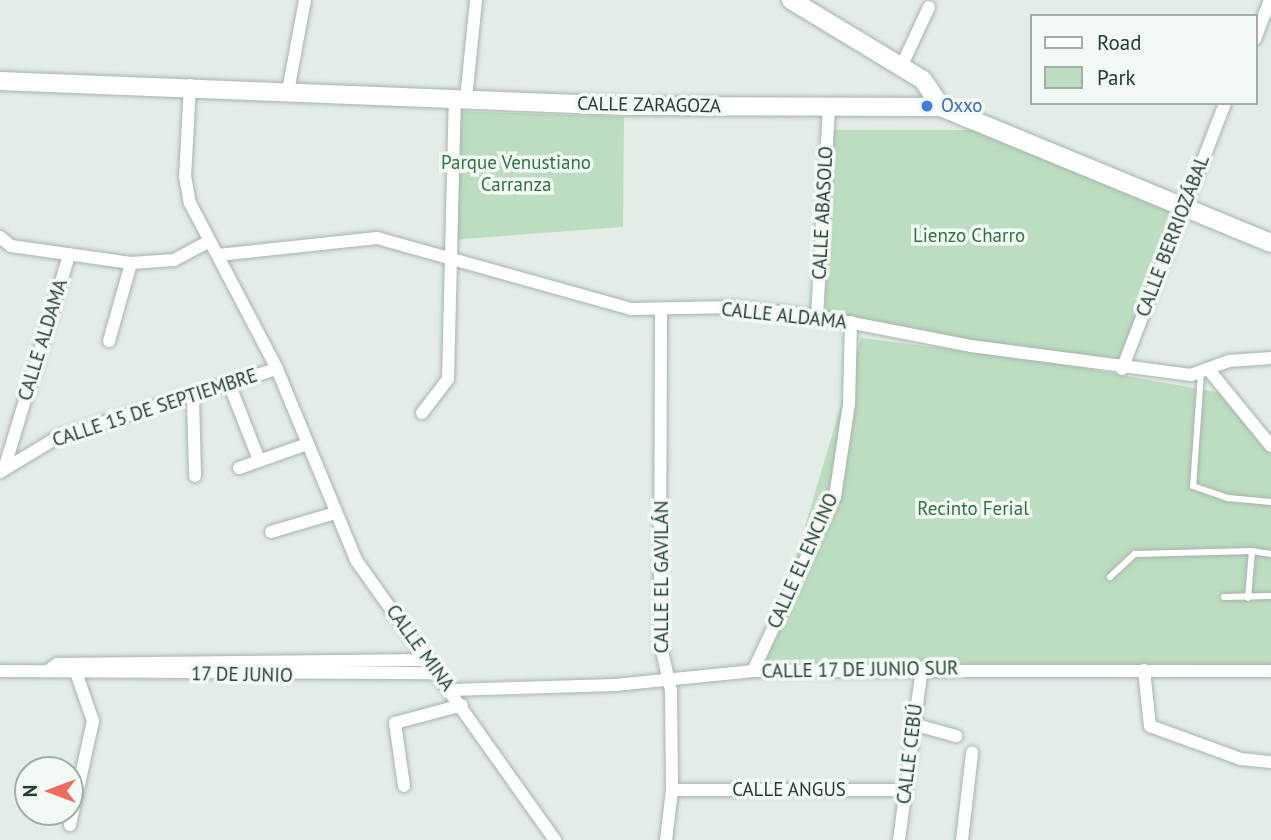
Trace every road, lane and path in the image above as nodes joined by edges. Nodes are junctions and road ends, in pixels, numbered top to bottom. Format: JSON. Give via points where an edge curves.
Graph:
{"nodes":[{"id":1,"x":305,"y":0,"type":"edge"},
{"id":2,"x":476,"y":0,"type":"edge"},
{"id":3,"x":791,"y":0,"type":"edge"},
{"id":4,"x":1270,"y":0,"type":"edge"},
{"id":5,"x":929,"y":7,"type":"dead end"},
{"id":6,"x":1257,"y":34,"type":"edge"},
{"id":7,"x":901,"y":67,"type":"junction"},
{"id":8,"x":0,"y":80,"type":"edge"},
{"id":9,"x":190,"y":85,"type":"junction"},
{"id":10,"x":288,"y":91,"type":"junction"},
{"id":11,"x":460,"y":99,"type":"junction"},
{"id":12,"x":1224,"y":105,"type":"edge"},
{"id":13,"x":941,"y":107,"type":"junction"},
{"id":14,"x":829,"y":109,"type":"junction"},
{"id":15,"x":1186,"y":205,"type":"junction"},
{"id":16,"x":0,"y":237,"type":"edge"},
{"id":17,"x":206,"y":243,"type":"junction"},
{"id":18,"x":1271,"y":243,"type":"edge"},
{"id":19,"x":447,"y":253,"type":"junction"},
{"id":20,"x":69,"y":255,"type":"junction"},
{"id":21,"x":218,"y":255,"type":"junction"},
{"id":22,"x":131,"y":263,"type":"junction"},
{"id":23,"x":661,"y":313,"type":"junction"},
{"id":24,"x":817,"y":316,"type":"junction"},
{"id":25,"x":851,"y":322,"type":"junction"},
{"id":26,"x":109,"y":341,"type":"dead end"},
{"id":27,"x":1271,"y":358,"type":"edge"},
{"id":28,"x":277,"y":369,"type":"junction"},
{"id":29,"x":1122,"y":369,"type":"junction"},
{"id":30,"x":1205,"y":371,"type":"junction"},
{"id":31,"x":230,"y":386,"type":"junction"},
{"id":32,"x":193,"y":398,"type":"junction"},
{"id":33,"x":422,"y":413,"type":"dead end"},
{"id":34,"x":307,"y":444,"type":"junction"},
{"id":35,"x":1271,"y":446,"type":"edge"},
{"id":36,"x":259,"y":460,"type":"junction"},
{"id":37,"x":239,"y":468,"type":"dead end"},
{"id":38,"x":2,"y":469,"type":"edge"},
{"id":39,"x":195,"y":476,"type":"dead end"},
{"id":40,"x":1271,"y":502,"type":"edge"},
{"id":41,"x":335,"y":513,"type":"junction"},
{"id":42,"x":271,"y":532,"type":"dead end"},
{"id":43,"x":1252,"y":551,"type":"junction"},
{"id":44,"x":1271,"y":554,"type":"edge"},
{"id":45,"x":1110,"y":577,"type":"dead end"},
{"id":46,"x":1271,"y":596,"type":"edge"},
{"id":47,"x":1224,"y":597,"type":"dead end"},
{"id":48,"x":1248,"y":597,"type":"junction"},
{"id":49,"x":428,"y":660,"type":"junction"},
{"id":50,"x":349,"y":663,"type":"junction"},
{"id":51,"x":922,"y":668,"type":"junction"},
{"id":52,"x":249,"y":669,"type":"junction"},
{"id":53,"x":49,"y":670,"type":"junction"},
{"id":54,"x":1144,"y":670,"type":"junction"},
{"id":55,"x":0,"y":671,"type":"edge"},
{"id":56,"x":754,"y":671,"type":"junction"},
{"id":57,"x":1271,"y":671,"type":"edge"},
{"id":58,"x":437,"y":673,"type":"junction"},
{"id":59,"x":77,"y":675,"type":"junction"},
{"id":60,"x":349,"y":677,"type":"junction"},
{"id":61,"x":666,"y":678,"type":"junction"},
{"id":62,"x":450,"y":690,"type":"junction"},
{"id":63,"x":462,"y":705,"type":"junction"},
{"id":64,"x":913,"y":724,"type":"junction"},
{"id":65,"x":956,"y":736,"type":"dead end"},
{"id":66,"x":972,"y":752,"type":"dead end"},
{"id":67,"x":84,"y":762,"type":"edge"},
{"id":68,"x":1271,"y":762,"type":"edge"},
{"id":69,"x":404,"y":786,"type":"dead end"},
{"id":70,"x":672,"y":790,"type":"junction"},
{"id":71,"x":906,"y":790,"type":"junction"},
{"id":72,"x":555,"y":840,"type":"edge"},
{"id":73,"x":666,"y":840,"type":"edge"},
{"id":74,"x":899,"y":840,"type":"edge"},
{"id":75,"x":962,"y":840,"type":"edge"}],
"edges":[{"from":1,"to":10,"type":"street"},
{"from":2,"to":11,"type":"street"},
{"from":3,"to":7,"type":"main road"},
{"from":4,"to":6,"type":"street"},
{"from":5,"to":7,"type":"street"},
{"from":7,"to":13,"type":"main road","via":[[923,80]]},
{"from":8,"to":9,"type":"main road","name":"CALLE ZARAGOZA"},
{"from":9,"to":10,"type":"main road","name":"CALLE ZARAGOZA"},
{"from":9,"to":17,"type":"street","name":"CALLE MINA","via":[[185,176]]},
{"from":10,"to":11,"type":"main road","name":"CALLE ZARAGOZA"},
{"from":11,"to":14,"type":"main road","name":"CALLE ZARAGOZA"},
{"from":11,"to":19,"type":"street"},
{"from":12,"to":15,"type":"street","name":"CALLE BERRIOZÁBAL"},
{"from":13,"to":14,"type":"main road","name":"CALLE ZARAGOZA"},
{"from":13,"to":15,"type":"main road","name":"CALLE ZARAGOZA"},
{"from":14,"to":24,"type":"street","name":"CALLE ABASOLO"},
{"from":15,"to":18,"type":"main road","name":"CALLE ZARAGOZA"},
{"from":15,"to":29,"type":"street","name":"CALLE BERRIOZÁBAL"},
{"from":16,"to":20,"type":"street","name":"CALLE ALDAMA","via":[[11,246]]},
{"from":17,"to":21,"type":"street","name":"CALLE MINA"},
{"from":17,"to":22,"type":"street","name":"CALLE ALDAMA","via":[[181,258]]},
{"from":19,"to":21,"type":"street","name":"CALLE ALDAMA","via":[[352,237]]},
{"from":19,"to":23,"type":"street","name":"CALLE ALDAMA"},
{"from":19,"to":33,"type":"street","via":[[448,379]]},
{"from":20,"to":22,"type":"street","name":"CALLE ALDAMA"},
{"from":20,"to":38,"type":"street","name":"CALLE ALDAMA"},
{"from":21,"to":28,"type":"street","name":"CALLE MINA"},
{"from":22,"to":26,"type":"street"},
{"from":23,"to":24,"type":"street","name":"CALLE ALDAMA","via":[[734,307]]},
{"from":23,"to":61,"type":"street","name":"CALLE EL GAVILÁN","via":[[660,642]]},
{"from":24,"to":25,"type":"street","name":"CALLE ALDAMA"},
{"from":25,"to":29,"type":"street","name":"CALLE ALDAMA"},
{"from":25,"to":56,"type":"street","name":"CALLE EL ENCINO","via":[[849,403],[835,496]]},
{"from":27,"to":30,"type":"street","name":"CALLE ALDAMA"},
{"from":28,"to":31,"type":"street","name":"CALLE 15 DE SEPTIEMBRE"},
{"from":28,"to":34,"type":"street","name":"CALLE MINA"},
{"from":29,"to":30,"type":"street","name":"CALLE ALDAMA"},
{"from":30,"to":35,"type":"street"},
{"from":30,"to":40,"type":"lane","via":[[1193,486],[1227,498]]},
{"from":31,"to":32,"type":"street","name":"CALLE 15 DE SEPTIEMBRE"},
{"from":31,"to":36,"type":"street"},
{"from":32,"to":38,"type":"street","name":"CALLE 15 DE SEPTIEMBRE","via":[[60,436]]},
{"from":32,"to":39,"type":"street"},
{"from":34,"to":36,"type":"street"},
{"from":34,"to":41,"type":"street","name":"CALLE MINA"},
{"from":36,"to":37,"type":"street"},
{"from":41,"to":42,"type":"street"},
{"from":41,"to":49,"type":"street","name":"CALLE MINA","via":[[356,560]]},
{"from":43,"to":44,"type":"lane"},
{"from":43,"to":45,"type":"lane","via":[[1135,554]]},
{"from":43,"to":48,"type":"lane"},
{"from":46,"to":48,"type":"lane"},
{"from":47,"to":48,"type":"lane"},
{"from":49,"to":50,"type":"street","name":"17 DE JUNIO"},
{"from":49,"to":58,"type":"street","name":"CALLE MINA"},
{"from":50,"to":52,"type":"street","name":"17 DE JUNIO"},
{"from":50,"to":60,"type":"street"},
{"from":51,"to":54,"type":"street","name":"CALLE 17 DE JUNIO SUR"},
{"from":51,"to":56,"type":"street","name":"CALLE 17 DE JUNIO SUR"},
{"from":51,"to":64,"type":"street","name":"CALLE CEBÚ"},
{"from":52,"to":53,"type":"street","name":"17 DE JUNIO","via":[[57,664]]},
{"from":52,"to":59,"type":"street","name":"17 DE JUNIO"},
{"from":52,"to":60,"type":"street","name":"17 DE JUNIO"},
{"from":53,"to":55,"type":"street","name":"17 DE JUNIO"},
{"from":53,"to":59,"type":"street","name":"17 DE JUNIO"},
{"from":54,"to":57,"type":"street","name":"CALLE 17 DE JUNIO SUR"},
{"from":54,"to":68,"type":"street","via":[[1150,726],[1241,759]]},
{"from":56,"to":61,"type":"street","name":"CALLE 17 DE JUNIO SUR"},
{"from":58,"to":60,"type":"street","name":"17 DE JUNIO"},
{"from":58,"to":62,"type":"street","name":"CALLE MINA"},
{"from":59,"to":67,"type":"street","via":[[93,721]]},
{"from":61,"to":62,"type":"street","name":"CALLE 17 DE JUNIO SUR"},
{"from":61,"to":70,"type":"street","name":"CALLE EL GAVILÁN"},
{"from":62,"to":63,"type":"street","name":"CALLE MINA"},
{"from":63,"to":69,"type":"street","via":[[395,723]]},
{"from":63,"to":72,"type":"street","name":"CALLE MINA"},
{"from":64,"to":65,"type":"street"},
{"from":64,"to":71,"type":"street","name":"CALLE CEBÚ"},
{"from":66,"to":75,"type":"street"},
{"from":70,"to":71,"type":"street","name":"CALLE ANGUS"},
{"from":70,"to":73,"type":"street","name":"CALLE EL GAVILÁN"},
{"from":71,"to":74,"type":"street","name":"CALLE CEBÚ"}]}
